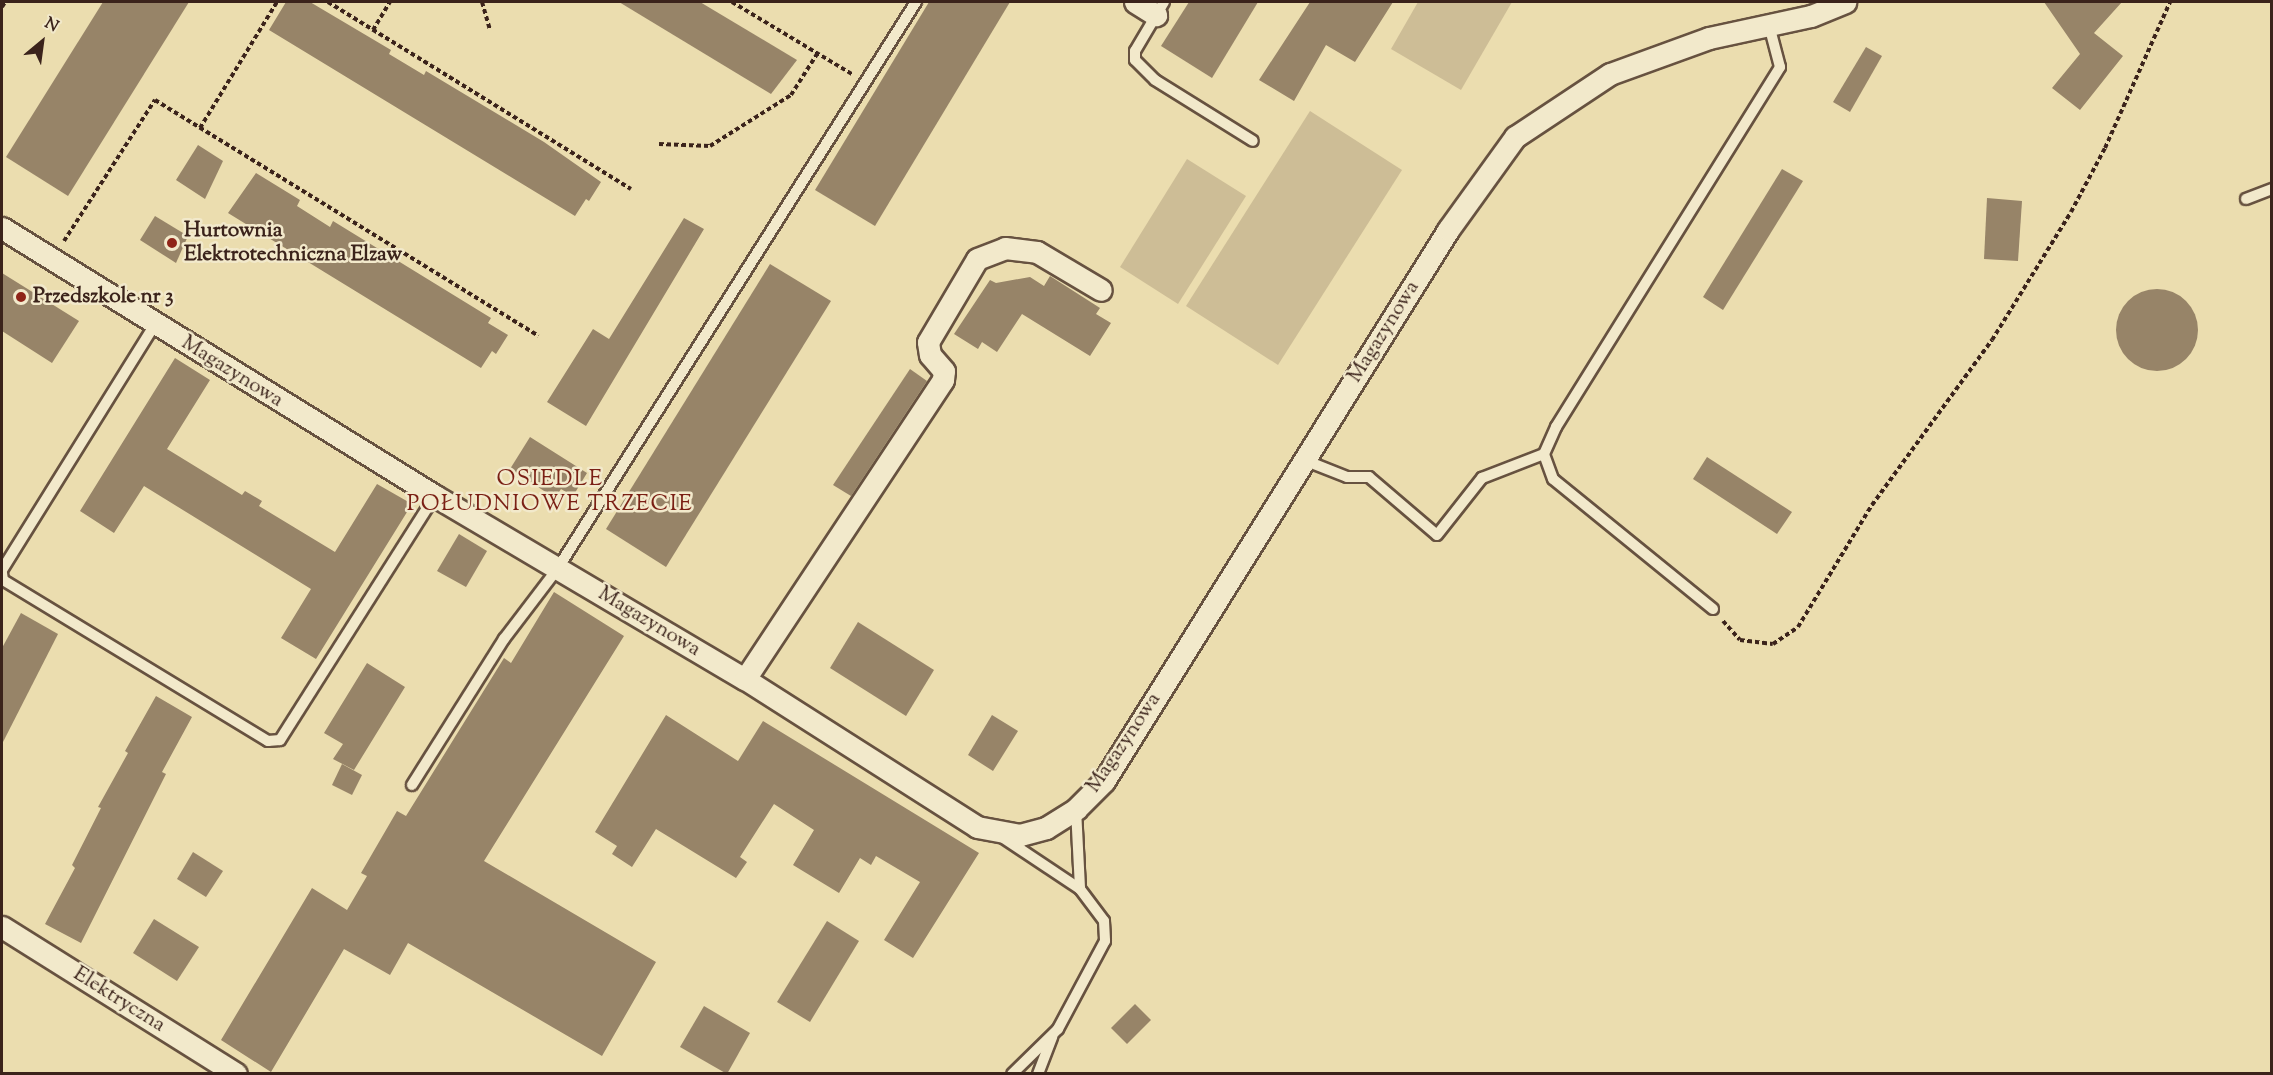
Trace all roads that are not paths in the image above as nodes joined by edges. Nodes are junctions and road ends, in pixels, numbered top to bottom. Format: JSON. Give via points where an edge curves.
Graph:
{"nodes":[{"id":1,"x":916,"y":2,"type":"edge"},
{"id":2,"x":1135,"y":2,"type":"edge"},
{"id":3,"x":1845,"y":2,"type":"edge"},
{"id":4,"x":1160,"y":8,"type":"edge"},
{"id":5,"x":1769,"y":25,"type":"junction"},
{"id":6,"x":1253,"y":141,"type":"dead end"},
{"id":7,"x":2271,"y":189,"type":"edge"},
{"id":8,"x":2246,"y":199,"type":"dead end"},
{"id":9,"x":2,"y":228,"type":"edge"},
{"id":10,"x":1101,"y":290,"type":"dead end"},
{"id":11,"x":155,"y":324,"type":"junction"},
{"id":12,"x":1544,"y":454,"type":"junction"},
{"id":13,"x":1304,"y":460,"type":"junction"},
{"id":14,"x":435,"y":496,"type":"junction"},
{"id":15,"x":558,"y":568,"type":"junction"},
{"id":16,"x":2,"y":572,"type":"edge"},
{"id":17,"x":1713,"y":609,"type":"road end"},
{"id":18,"x":745,"y":679,"type":"junction"},
{"id":19,"x":412,"y":785,"type":"dead end"},
{"id":20,"x":1076,"y":809,"type":"junction"},
{"id":21,"x":994,"y":832,"type":"junction"},
{"id":22,"x":1080,"y":889,"type":"junction"},
{"id":23,"x":2,"y":927,"type":"edge"},
{"id":24,"x":1053,"y":1035,"type":"junction"},
{"id":25,"x":236,"y":1074,"type":"edge"},
{"id":26,"x":1012,"y":1074,"type":"edge"},
{"id":27,"x":1038,"y":1074,"type":"edge"}],
"edges":[{"from":1,"to":15,"type":"lane"},
{"from":2,"to":4,"type":"street"},
{"from":3,"to":5,"type":"street","name":"Magazynowa","via":[[1811,16]]},
{"from":4,"to":6,"type":"lane","via":[[1135,51],[1143,70]]},
{"from":5,"to":12,"type":"lane","via":[[1780,67],[1556,427]]},
{"from":5,"to":13,"type":"street","name":"Magazynowa","via":[[1709,38],[1610,74],[1515,137],[1448,230]]},
{"from":7,"to":8,"type":"lane"},
{"from":9,"to":11,"type":"street","name":"Magazynowa"},
{"from":10,"to":18,"type":"street","via":[[1037,252],[1005,248],[977,259],[928,342],[930,355],[944,371],[943,380]]},
{"from":11,"to":14,"type":"street","name":"Magazynowa"},
{"from":11,"to":16,"type":"lane"},
{"from":12,"to":13,"type":"lane","via":[[1482,478],[1437,535],[1369,477],[1347,477]]},
{"from":12,"to":17,"type":"lane","via":[[1553,479]]},
{"from":13,"to":20,"type":"street","name":"Magazynowa","via":[[1104,781]]},
{"from":14,"to":15,"type":"street","name":"Magazynowa"},
{"from":14,"to":16,"type":"lane","via":[[280,740],[268,741],[3,580]]},
{"from":15,"to":18,"type":"street","name":"Magazynowa"},
{"from":15,"to":19,"type":"lane","via":[[504,639]]},
{"from":18,"to":21,"type":"street","name":"Magazynowa","via":[[977,827]]},
{"from":20,"to":21,"type":"street","name":"Magazynowa","via":[[1046,828],[1020,835]]},
{"from":20,"to":22,"type":"lane"},
{"from":21,"to":22,"type":"lane"},
{"from":22,"to":24,"type":"lane","via":[[1104,921],[1106,940]]},
{"from":23,"to":25,"type":"street","name":"Elektryczna"},
{"from":24,"to":26,"type":"lane"},
{"from":24,"to":27,"type":"lane"}]}
